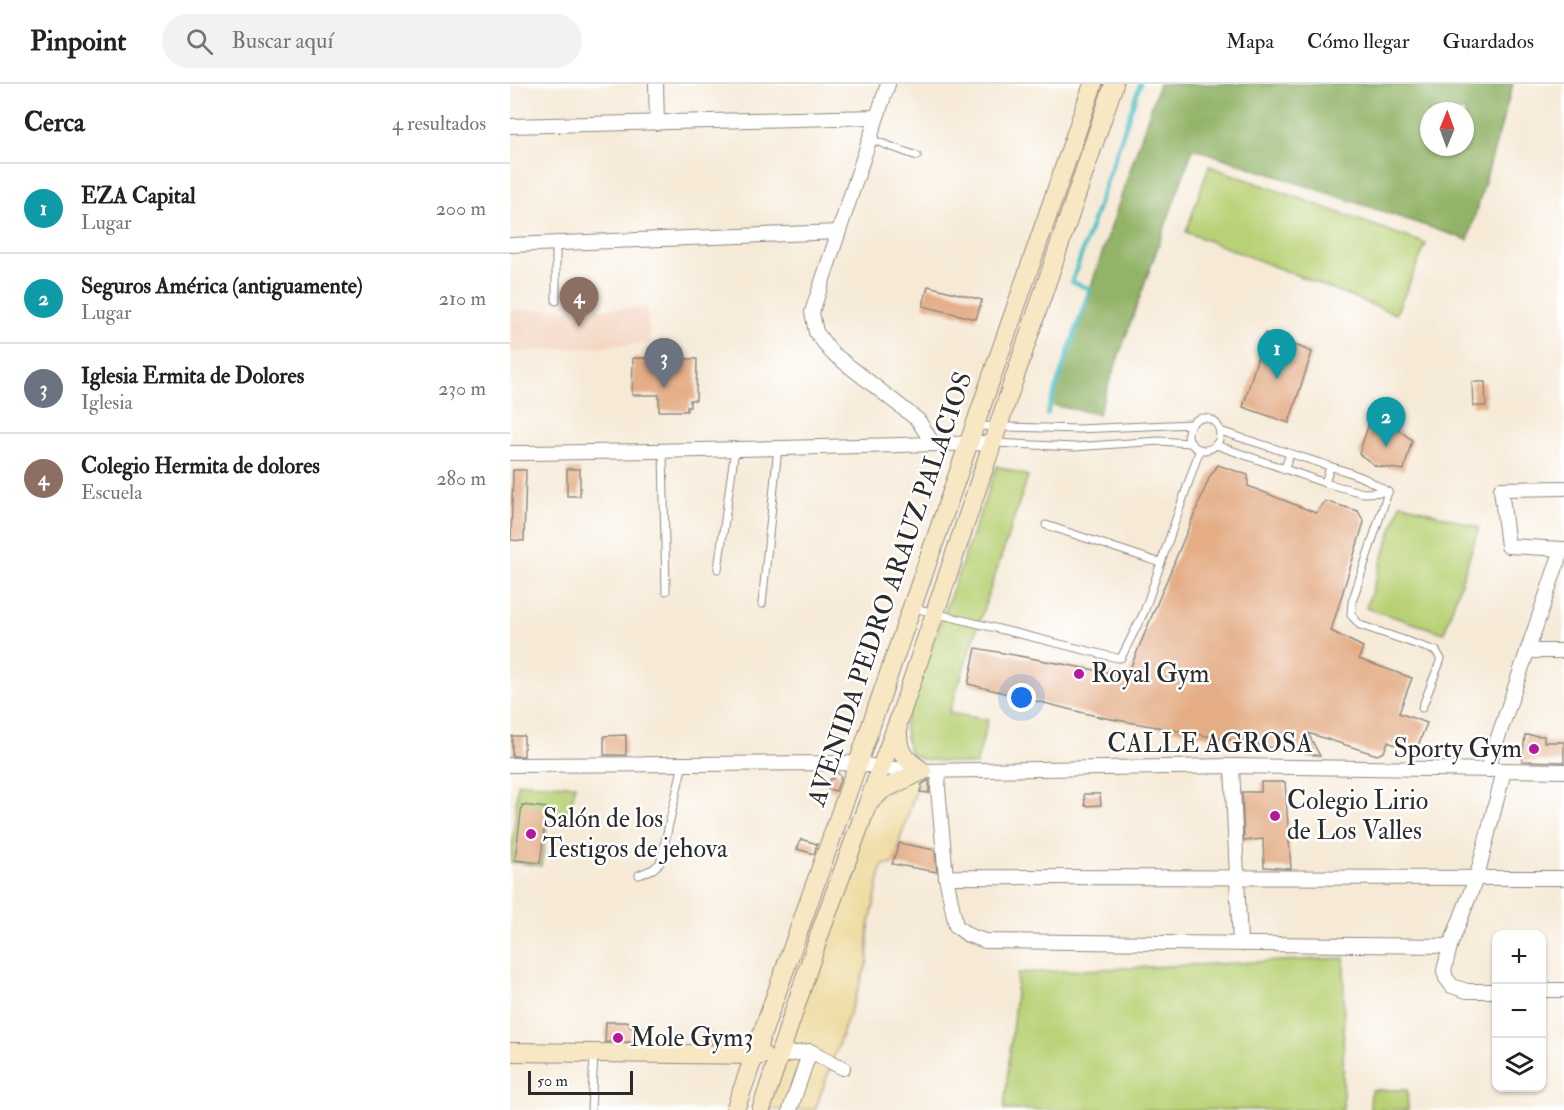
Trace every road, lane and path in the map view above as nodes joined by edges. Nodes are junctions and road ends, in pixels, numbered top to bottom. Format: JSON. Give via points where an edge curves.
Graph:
{"nodes":[{"id":1,"x":656,"y":84,"type":"edge"},
{"id":2,"x":888,"y":84,"type":"edge"},
{"id":3,"x":1093,"y":84,"type":"edge"},
{"id":4,"x":1114,"y":84,"type":"edge"},
{"id":5,"x":876,"y":117,"type":"junction"},
{"id":6,"x":657,"y":123,"type":"junction"},
{"id":7,"x":510,"y":126,"type":"edge"},
{"id":8,"x":1074,"y":138,"type":"junction"},
{"id":9,"x":870,"y":139,"type":"junction"},
{"id":10,"x":1092,"y":147,"type":"junction"},
{"id":11,"x":917,"y":156,"type":"dead end"},
{"id":12,"x":838,"y":232,"type":"junction"},
{"id":13,"x":556,"y":243,"type":"junction"},
{"id":14,"x":510,"y":245,"type":"edge"},
{"id":15,"x":1022,"y":291,"type":"junction"},
{"id":16,"x":1042,"y":297,"type":"junction"},
{"id":17,"x":556,"y":301,"type":"dead end"},
{"id":18,"x":1192,"y":424,"type":"junction"},
{"id":19,"x":974,"y":426,"type":"junction"},
{"id":20,"x":1220,"y":431,"type":"junction"},
{"id":21,"x":995,"y":435,"type":"junction"},
{"id":22,"x":1191,"y":443,"type":"junction"},
{"id":23,"x":933,"y":444,"type":"junction"},
{"id":24,"x":967,"y":444,"type":"junction"},
{"id":25,"x":1216,"y":445,"type":"junction"},
{"id":26,"x":1262,"y":445,"type":"junction"},
{"id":27,"x":778,"y":447,"type":"junction"},
{"id":28,"x":735,"y":449,"type":"junction"},
{"id":29,"x":1200,"y":449,"type":"junction"},
{"id":30,"x":663,"y":452,"type":"junction"},
{"id":31,"x":510,"y":453,"type":"edge"},
{"id":32,"x":1290,"y":454,"type":"junction"},
{"id":33,"x":1256,"y":460,"type":"junction"},
{"id":34,"x":1330,"y":467,"type":"junction"},
{"id":35,"x":1284,"y":470,"type":"junction"},
{"id":36,"x":1325,"y":483,"type":"junction"},
{"id":37,"x":1564,"y":488,"type":"edge"},
{"id":38,"x":1388,"y":492,"type":"junction"},
{"id":39,"x":1046,"y":525,"type":"dead end"},
{"id":40,"x":1563,"y":549,"type":"edge"},
{"id":41,"x":1161,"y":563,"type":"junction"},
{"id":42,"x":718,"y":569,"type":"dead end"},
{"id":43,"x":666,"y":591,"type":"dead end"},
{"id":44,"x":762,"y":604,"type":"dead end"},
{"id":45,"x":911,"y":607,"type":"junction"},
{"id":46,"x":934,"y":613,"type":"junction"},
{"id":47,"x":1527,"y":651,"type":"junction"},
{"id":48,"x":1564,"y":651,"type":"edge"},
{"id":49,"x":1422,"y":708,"type":"dead end"},
{"id":50,"x":899,"y":719,"type":"junction"},
{"id":51,"x":858,"y":763,"type":"junction"},
{"id":52,"x":683,"y":764,"type":"junction"},
{"id":53,"x":510,"y":765,"type":"edge"},
{"id":54,"x":1232,"y":766,"type":"junction"},
{"id":55,"x":881,"y":768,"type":"junction"},
{"id":56,"x":1486,"y":770,"type":"junction"},
{"id":57,"x":930,"y":771,"type":"junction"},
{"id":58,"x":1504,"y":771,"type":"junction"},
{"id":59,"x":1564,"y":771,"type":"edge"},
{"id":60,"x":868,"y":803,"type":"junction"},
{"id":61,"x":639,"y":875,"type":"dead end"},
{"id":62,"x":1477,"y":876,"type":"junction"},
{"id":63,"x":946,"y":878,"type":"junction"},
{"id":64,"x":1237,"y":878,"type":"junction"},
{"id":65,"x":1564,"y":878,"type":"edge"},
{"id":66,"x":799,"y":924,"type":"junction"},
{"id":67,"x":820,"y":933,"type":"junction"},
{"id":68,"x":1240,"y":943,"type":"junction"},
{"id":69,"x":1450,"y":945,"type":"junction"},
{"id":70,"x":1546,"y":990,"type":"edge"},
{"id":71,"x":1564,"y":990,"type":"edge"},
{"id":72,"x":1492,"y":991,"type":"edge"},
{"id":73,"x":510,"y":1052,"type":"edge"},
{"id":74,"x":810,"y":1052,"type":"junction"},
{"id":75,"x":594,"y":1053,"type":"junction"},
{"id":76,"x":753,"y":1054,"type":"junction"},
{"id":77,"x":780,"y":1056,"type":"junction"},
{"id":78,"x":843,"y":1068,"type":"dead end"},
{"id":79,"x":591,"y":1110,"type":"edge"},
{"id":80,"x":735,"y":1110,"type":"edge"},
{"id":81,"x":761,"y":1110,"type":"edge"},
{"id":82,"x":790,"y":1110,"type":"edge"}],
"edges":[{"from":1,"to":6,"type":"street"},
{"from":2,"to":5,"type":"street"},
{"from":3,"to":8,"type":"street","name":"AVENIDA PEDRO ARAUZ PALACIOS"},
{"from":4,"to":10,"type":"street","name":"AVENIDA PEDRO ARAUZ PALACIOS"},
{"from":5,"to":6,"type":"street"},
{"from":5,"to":9,"type":"street"},
{"from":6,"to":7,"type":"street"},
{"from":8,"to":10,"type":"street"},
{"from":8,"to":15,"type":"street","name":"AVENIDA PEDRO ARAUZ PALACIOS"},
{"from":9,"to":11,"type":"lane"},
{"from":9,"to":12,"type":"street"},
{"from":10,"to":16,"type":"street","name":"AVENIDA PEDRO ARAUZ PALACIOS"},
{"from":12,"to":13,"type":"street"},
{"from":12,"to":23,"type":"street","via":[[812,312],[816,332],[831,352],[918,420]]},
{"from":13,"to":14,"type":"street"},
{"from":13,"to":17,"type":"lane"},
{"from":15,"to":16,"type":"street"},
{"from":15,"to":19,"type":"street","name":"AVENIDA PEDRO ARAUZ PALACIOS"},
{"from":16,"to":21,"type":"street","name":"AVENIDA PEDRO ARAUZ PALACIOS"},
{"from":18,"to":20,"type":"lane","via":[[1208,419]]},
{"from":18,"to":21,"type":"lane"},
{"from":18,"to":22,"type":"lane"},
{"from":19,"to":21,"type":"lane"},
{"from":19,"to":24,"type":"street","name":"AVENIDA PEDRO ARAUZ PALACIOS"},
{"from":20,"to":25,"type":"lane"},
{"from":20,"to":26,"type":"lane"},
{"from":21,"to":22,"type":"lane","via":[[1074,447],[1159,441]]},
{"from":21,"to":24,"type":"street"},
{"from":21,"to":46,"type":"street","name":"AVENIDA PEDRO ARAUZ PALACIOS"},
{"from":22,"to":29,"type":"lane"},
{"from":23,"to":24,"type":"street"},
{"from":23,"to":27,"type":"street"},
{"from":24,"to":45,"type":"street","name":"AVENIDA PEDRO ARAUZ PALACIOS"},
{"from":25,"to":29,"type":"lane"},
{"from":25,"to":33,"type":"lane"},
{"from":26,"to":32,"type":"lane"},
{"from":26,"to":33,"type":"lane"},
{"from":27,"to":28,"type":"street"},
{"from":27,"to":44,"type":"lane"},
{"from":28,"to":30,"type":"street"},
{"from":28,"to":42,"type":"lane"},
{"from":29,"to":41,"type":"lane"},
{"from":30,"to":31,"type":"street"},
{"from":30,"to":43,"type":"lane"},
{"from":32,"to":34,"type":"lane"},
{"from":32,"to":35,"type":"lane"},
{"from":33,"to":35,"type":"lane"},
{"from":34,"to":36,"type":"lane"},
{"from":34,"to":38,"type":"lane","via":[[1366,479]]},
{"from":35,"to":36,"type":"lane"},
{"from":36,"to":38,"type":"lane","via":[[1364,493]]},
{"from":37,"to":40,"type":"street","via":[[1501,489],[1508,546]]},
{"from":38,"to":49,"type":"lane","via":[[1351,615],[1360,625],[1436,651],[1441,659]]},
{"from":39,"to":41,"type":"lane"},
{"from":40,"to":47,"type":"street"},
{"from":41,"to":46,"type":"lane","via":[[1144,612],[1119,658]]},
{"from":45,"to":46,"type":"lane"},
{"from":45,"to":51,"type":"street","name":"AVENIDA PEDRO ARAUZ PALACIOS"},
{"from":46,"to":50,"type":"street","name":"AVENIDA PEDRO ARAUZ PALACIOS"},
{"from":47,"to":48,"type":"street"},
{"from":47,"to":56,"type":"street"},
{"from":50,"to":55,"type":"street","name":"AVENIDA PEDRO ARAUZ PALACIOS"},
{"from":50,"to":57,"type":"street","via":[[898,745],[902,754]]},
{"from":51,"to":52,"type":"street","name":"CALLE AGROSA"},
{"from":51,"to":55,"type":"street","name":"CALLE AGROSA"},
{"from":51,"to":66,"type":"street","name":"AVENIDA PEDRO ARAUZ PALACIOS"},
{"from":52,"to":53,"type":"street","name":"CALLE AGROSA"},
{"from":52,"to":61,"type":"lane","via":[[660,863]]},
{"from":54,"to":56,"type":"street","name":"CALLE AGROSA"},
{"from":54,"to":57,"type":"street","name":"CALLE AGROSA"},
{"from":54,"to":64,"type":"street"},
{"from":55,"to":57,"type":"street","name":"CALLE AGROSA"},
{"from":55,"to":60,"type":"street","name":"AVENIDA PEDRO ARAUZ PALACIOS"},
{"from":56,"to":58,"type":"street","name":"CALLE AGROSA"},
{"from":57,"to":60,"type":"street","via":[[882,790]]},
{"from":57,"to":63,"type":"street","via":[[938,788]]},
{"from":58,"to":59,"type":"street","name":"CALLE AGROSA"},
{"from":58,"to":62,"type":"street"},
{"from":60,"to":67,"type":"street","name":"AVENIDA PEDRO ARAUZ PALACIOS"},
{"from":62,"to":64,"type":"street"},
{"from":62,"to":65,"type":"street"},
{"from":62,"to":69,"type":"street"},
{"from":63,"to":64,"type":"street"},
{"from":63,"to":68,"type":"street","via":[[956,926],[985,941]]},
{"from":64,"to":68,"type":"street"},
{"from":66,"to":67,"type":"street"},
{"from":66,"to":76,"type":"street","name":"AVENIDA PEDRO ARAUZ PALACIOS"},
{"from":67,"to":77,"type":"street","name":"AVENIDA PEDRO ARAUZ PALACIOS"},
{"from":68,"to":69,"type":"street"},
{"from":69,"to":72,"type":"street","via":[[1444,971],[1452,986],[1467,991]]},
{"from":70,"to":71,"type":"street"},
{"from":73,"to":75,"type":"street"},
{"from":74,"to":77,"type":"street"},
{"from":74,"to":78,"type":"street"},
{"from":74,"to":82,"type":"street"},
{"from":75,"to":76,"type":"street"},
{"from":75,"to":79,"type":"lane"},
{"from":76,"to":77,"type":"street"},
{"from":76,"to":80,"type":"street","name":"AVENIDA PEDRO ARAUZ PALACIOS"},
{"from":77,"to":81,"type":"street","name":"AVENIDA PEDRO ARAUZ PALACIOS"}]}
